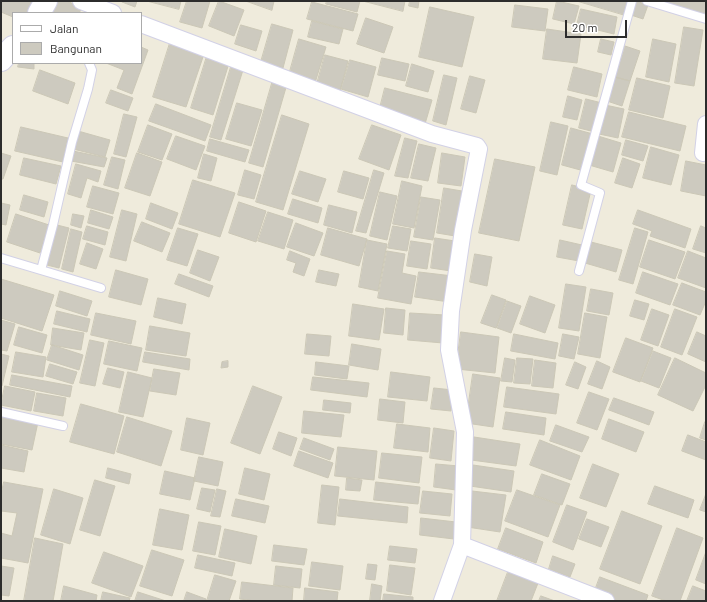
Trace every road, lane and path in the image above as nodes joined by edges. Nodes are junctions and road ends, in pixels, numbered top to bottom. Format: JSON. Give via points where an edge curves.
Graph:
{"nodes":[{"id":1,"x":81,"y":1,"type":"edge"},
{"id":2,"x":632,"y":1,"type":"edge"},
{"id":3,"x":647,"y":1,"type":"edge"},
{"id":4,"x":110,"y":12,"type":"edge"},
{"id":5,"x":706,"y":19,"type":"edge"},
{"id":6,"x":142,"y":24,"type":"edge"},
{"id":7,"x":12,"y":48,"type":"edge"},
{"id":8,"x":1,"y":60,"type":"edge"},
{"id":9,"x":89,"y":64,"type":"edge"},
{"id":10,"x":706,"y":124,"type":"edge"},
{"id":11,"x":703,"y":153,"type":"dead end"},
{"id":12,"x":1,"y":258,"type":"edge"},
{"id":13,"x":41,"y":270,"type":"junction"},
{"id":14,"x":579,"y":271,"type":"dead end"},
{"id":15,"x":101,"y":288,"type":"dead end"},
{"id":16,"x":1,"y":412,"type":"edge"},
{"id":17,"x":63,"y":426,"type":"dead end"},
{"id":18,"x":462,"y":545,"type":"junction"},
{"id":19,"x":442,"y":601,"type":"edge"},
{"id":20,"x":606,"y":601,"type":"edge"}],
"edges":[{"from":1,"to":4,"type":"street"},
{"from":2,"to":14,"type":"lane","via":[[581,184],[600,193]]},
{"from":3,"to":5,"type":"lane"},
{"from":6,"to":18,"type":"street","via":[[432,134],[477,146],[479,150],[452,304],[449,350],[465,432]]},
{"from":7,"to":8,"type":"street"},
{"from":9,"to":13,"type":"lane","via":[[92,70],[88,88]]},
{"from":10,"to":11,"type":"street"},
{"from":12,"to":13,"type":"lane"},
{"from":13,"to":15,"type":"lane"},
{"from":16,"to":17,"type":"lane"},
{"from":18,"to":19,"type":"street"},
{"from":18,"to":20,"type":"street"}]}
